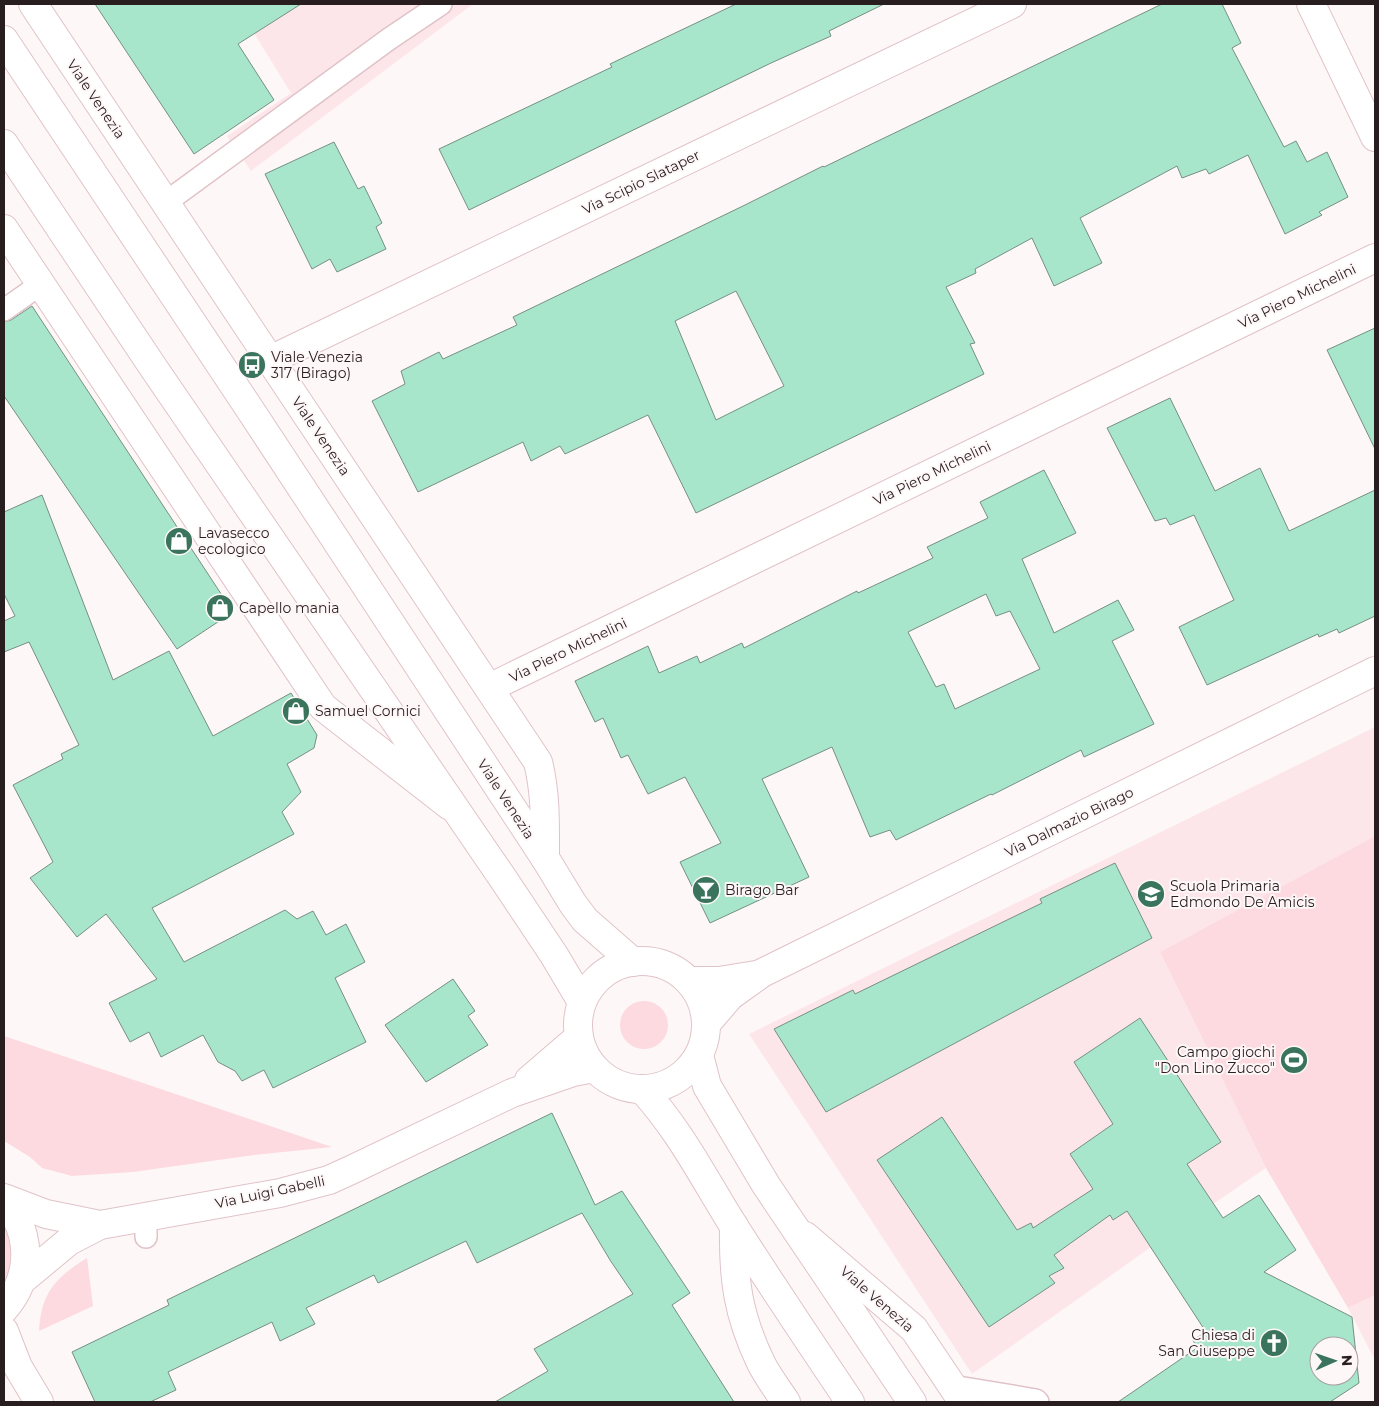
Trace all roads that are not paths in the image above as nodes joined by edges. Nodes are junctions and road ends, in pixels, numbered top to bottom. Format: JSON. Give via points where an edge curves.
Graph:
{"nodes":[{"id":1,"x":33,"y":4,"type":"edge"},
{"id":2,"x":441,"y":4,"type":"edge"},
{"id":3,"x":1012,"y":4,"type":"edge"},
{"id":4,"x":1311,"y":4,"type":"edge"},
{"id":5,"x":4,"y":40,"type":"edge"},
{"id":6,"x":1375,"y":137,"type":"edge"},
{"id":7,"x":4,"y":144,"type":"edge"},
{"id":8,"x":165,"y":203,"type":"junction"},
{"id":9,"x":4,"y":229,"type":"edge"},
{"id":10,"x":1375,"y":258,"type":"edge"},
{"id":11,"x":40,"y":284,"type":"junction"},
{"id":12,"x":4,"y":310,"type":"edge"},
{"id":13,"x":270,"y":360,"type":"junction"},
{"id":14,"x":1375,"y":671,"type":"edge"},
{"id":15,"x":489,"y":688,"type":"junction"},
{"id":16,"x":458,"y":813,"type":"junction"},
{"id":17,"x":545,"y":858,"type":"junction"},
{"id":18,"x":633,"y":962,"type":"junction"},
{"id":19,"x":762,"y":973,"type":"junction"},
{"id":20,"x":689,"y":981,"type":"junction"},
{"id":21,"x":582,"y":1002,"type":"junction"},
{"id":22,"x":706,"y":1024,"type":"junction"},
{"id":23,"x":579,"y":1037,"type":"junction"},
{"id":24,"x":699,"y":1055,"type":"junction"},
{"id":25,"x":594,"y":1068,"type":"junction"},
{"id":26,"x":642,"y":1089,"type":"junction"},
{"id":27,"x":512,"y":1092,"type":"junction"},
{"id":28,"x":4,"y":1199,"type":"edge"},
{"id":29,"x":100,"y":1225,"type":"junction"},
{"id":30,"x":734,"y":1226,"type":"junction"},
{"id":31,"x":797,"y":1230,"type":"junction"},
{"id":32,"x":22,"y":1280,"type":"junction"},
{"id":33,"x":4,"y":1309,"type":"edge"},
{"id":34,"x":4,"y":1331,"type":"edge"},
{"id":35,"x":11,"y":1359,"type":"edge"},
{"id":36,"x":958,"y":1394,"type":"edge"},
{"id":37,"x":39,"y":1402,"type":"edge"},
{"id":38,"x":786,"y":1402,"type":"edge"},
{"id":39,"x":850,"y":1402,"type":"edge"},
{"id":40,"x":912,"y":1402,"type":"edge"},
{"id":41,"x":1038,"y":1402,"type":"edge"}],
"edges":[{"from":1,"to":8,"type":"street","name":"Viale Venezia"},
{"from":2,"to":8,"type":"lane"},
{"from":3,"to":13,"type":"street","name":"Via Scipio Slataper"},
{"from":4,"to":6,"type":"street"},
{"from":5,"to":17,"type":"street","name":"Viale Venezia"},
{"from":7,"to":16,"type":"street"},
{"from":8,"to":13,"type":"street","name":"Viale Venezia"},
{"from":9,"to":11,"type":"street"},
{"from":10,"to":15,"type":"street","name":"Via Piero Michelini"},
{"from":11,"to":12,"type":"lane"},
{"from":11,"to":16,"type":"street","via":[[323,706]]},
{"from":13,"to":15,"type":"street","name":"Viale Venezia"},
{"from":14,"to":19,"type":"street","name":"Via Dalmazio Birago"},
{"from":15,"to":17,"type":"street","name":"Viale Venezia","via":[[538,762],[545,800]]},
{"from":16,"to":21,"type":"street","via":[[547,943]]},
{"from":17,"to":18,"type":"street","name":"Viale Venezia","via":[[585,920]]},
{"from":18,"to":20,"type":"street","name":"Viale Venezia","via":[[662,964]]},
{"from":18,"to":21,"type":"street","name":"Viale Venezia","via":[[609,970],[588,990]]},
{"from":19,"to":20,"type":"street","name":"Via Dalmazio Birago","via":[[725,980]]},
{"from":19,"to":22,"type":"street","name":"Via Dalmazio Birago","via":[[730,996]]},
{"from":20,"to":22,"type":"street","name":"Viale Venezia","via":[[703,1004]]},
{"from":21,"to":23,"type":"street","name":"Viale Venezia","via":[[578,1017]]},
{"from":22,"to":24,"type":"street","name":"Viale Venezia"},
{"from":23,"to":25,"type":"street","name":"Viale Venezia"},
{"from":23,"to":27,"type":"street","name":"Via Luigi Gabelli","via":[[548,1066]]},
{"from":24,"to":26,"type":"street","name":"Viale Venezia","via":[[677,1079],[662,1086]]},
{"from":24,"to":31,"type":"street","name":"Viale Venezia","via":[[707,1086]]},
{"from":25,"to":26,"type":"street","name":"Viale Venezia","via":[[611,1082]]},
{"from":25,"to":27,"type":"street","name":"Via Luigi Gabelli"},
{"from":26,"to":30,"type":"street","via":[[687,1147]]},
{"from":27,"to":29,"type":"street","name":"Via Luigi Gabelli","via":[[329,1180],[146,1227]]},
{"from":28,"to":29,"type":"street","name":"Via Luigi Gabelli","via":[[46,1214]]},
{"from":28,"to":32,"type":"street","via":[[17,1217],[24,1237],[26,1259]]},
{"from":29,"to":32,"type":"street","name":"Via Luigi Gabelli","via":[[69,1241]]},
{"from":30,"to":38,"type":"street","via":[[733,1264],[739,1307],[762,1365]]},
{"from":30,"to":39,"type":"street"},
{"from":31,"to":36,"type":"street","name":"Viale Venezia","via":[[914,1329]]},
{"from":31,"to":40,"type":"street","name":"Viale Venezia"},
{"from":32,"to":33,"type":"street","via":[[12,1301]]},
{"from":34,"to":35,"type":"street"},
{"from":35,"to":37,"type":"street"},
{"from":36,"to":41,"type":"lane"}]}
